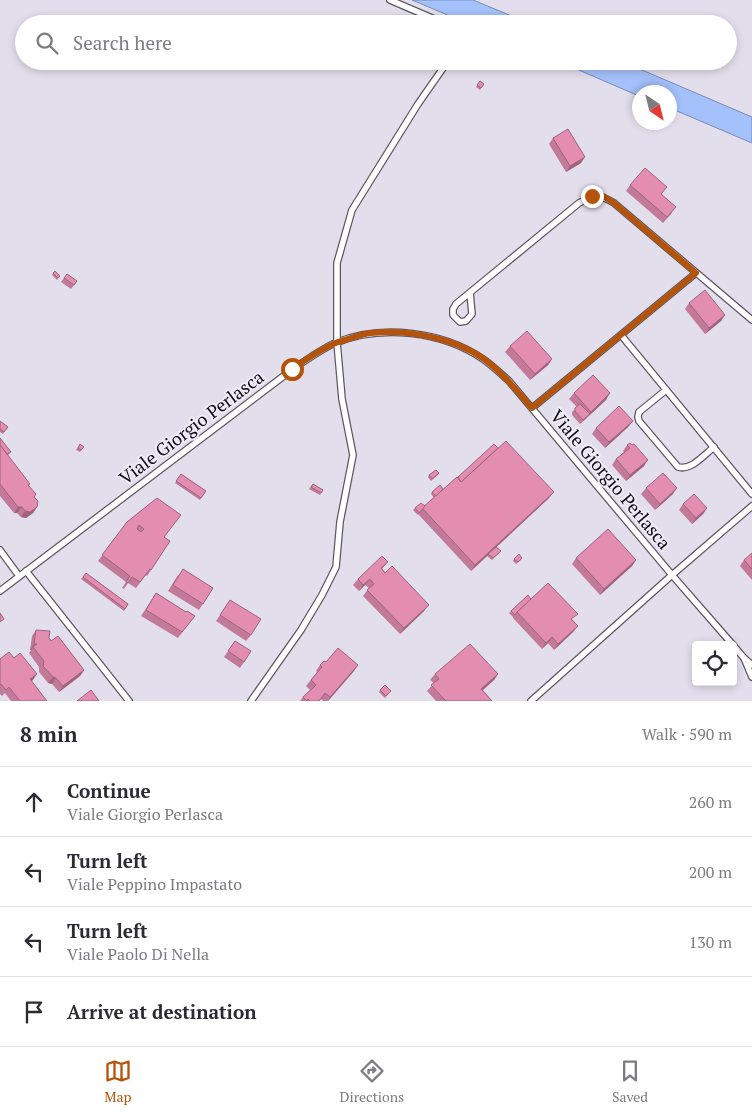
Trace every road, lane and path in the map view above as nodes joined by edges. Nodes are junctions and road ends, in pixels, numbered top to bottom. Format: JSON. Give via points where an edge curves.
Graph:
{"nodes":[{"id":1,"x":390,"y":0,"type":"edge"},
{"id":2,"x":425,"y":15,"type":"edge"},
{"id":3,"x":442,"y":70,"type":"edge"},
{"id":4,"x":696,"y":273,"type":"junction"},
{"id":5,"x":470,"y":293,"type":"junction"},
{"id":6,"x":752,"y":320,"type":"edge"},
{"id":7,"x":621,"y":335,"type":"junction"},
{"id":8,"x":337,"y":342,"type":"junction"},
{"id":9,"x":666,"y":390,"type":"junction"},
{"id":10,"x":532,"y":408,"type":"junction"},
{"id":11,"x":714,"y":447,"type":"junction"},
{"id":12,"x":752,"y":494,"type":"edge"},
{"id":13,"x":752,"y":506,"type":"edge"},
{"id":14,"x":0,"y":550,"type":"edge"},
{"id":15,"x":26,"y":571,"type":"junction"},
{"id":16,"x":672,"y":575,"type":"junction"},
{"id":17,"x":19,"y":576,"type":"junction"},
{"id":18,"x":0,"y":591,"type":"edge"},
{"id":19,"x":730,"y":641,"type":"edge"},
{"id":20,"x":737,"y":650,"type":"edge"},
{"id":21,"x":744,"y":658,"type":"junction"},
{"id":22,"x":752,"y":665,"type":"edge"},
{"id":23,"x":752,"y":677,"type":"edge"},
{"id":24,"x":253,"y":700,"type":"edge"},
{"id":25,"x":129,"y":701,"type":"edge"},
{"id":26,"x":531,"y":701,"type":"edge"}],
"edges":[{"from":1,"to":2,"type":"street"},
{"from":3,"to":8,"type":"street","via":[[352,210],[338,263]]},
{"from":4,"to":5,"type":"street","via":[[614,203],[603,196],[592,196],[579,203]]},
{"from":4,"to":6,"type":"street"},
{"from":4,"to":7,"type":"street"},
{"from":5,"to":5,"type":"street","via":[[471,317],[460,322],[452,315],[452,308]]},
{"from":7,"to":9,"type":"street"},
{"from":7,"to":10,"type":"street"},
{"from":8,"to":10,"type":"street","name":"Viale Giorgio Perlasca","via":[[370,333],[411,333],[452,342],[483,358]]},
{"from":8,"to":15,"type":"street","name":"Viale Giorgio Perlasca","via":[[292,369]]},
{"from":8,"to":24,"type":"street","via":[[342,399],[353,454],[340,522],[336,568],[301,630]]},
{"from":9,"to":11,"type":"street"},
{"from":9,"to":11,"type":"street","via":[[639,412],[639,421],[678,467],[689,467]]},
{"from":10,"to":16,"type":"street","name":"Viale Giorgio Perlasca"},
{"from":11,"to":12,"type":"street"},
{"from":13,"to":16,"type":"street"},
{"from":14,"to":17,"type":"street"},
{"from":15,"to":17,"type":"street","name":"Viale Giorgio Perlasca"},
{"from":15,"to":25,"type":"street"},
{"from":16,"to":19,"type":"street","name":"Viale Giorgio Perlasca"},
{"from":16,"to":26,"type":"street"},
{"from":17,"to":18,"type":"street","name":"Viale Giorgio Perlasca"},
{"from":20,"to":21,"type":"street","name":"Viale Giorgio Perlasca"},
{"from":21,"to":22,"type":"street","name":"Viale Giorgio Perlasca"},
{"from":21,"to":23,"type":"street","name":"Viale Giorgio Perlasca"}]}
